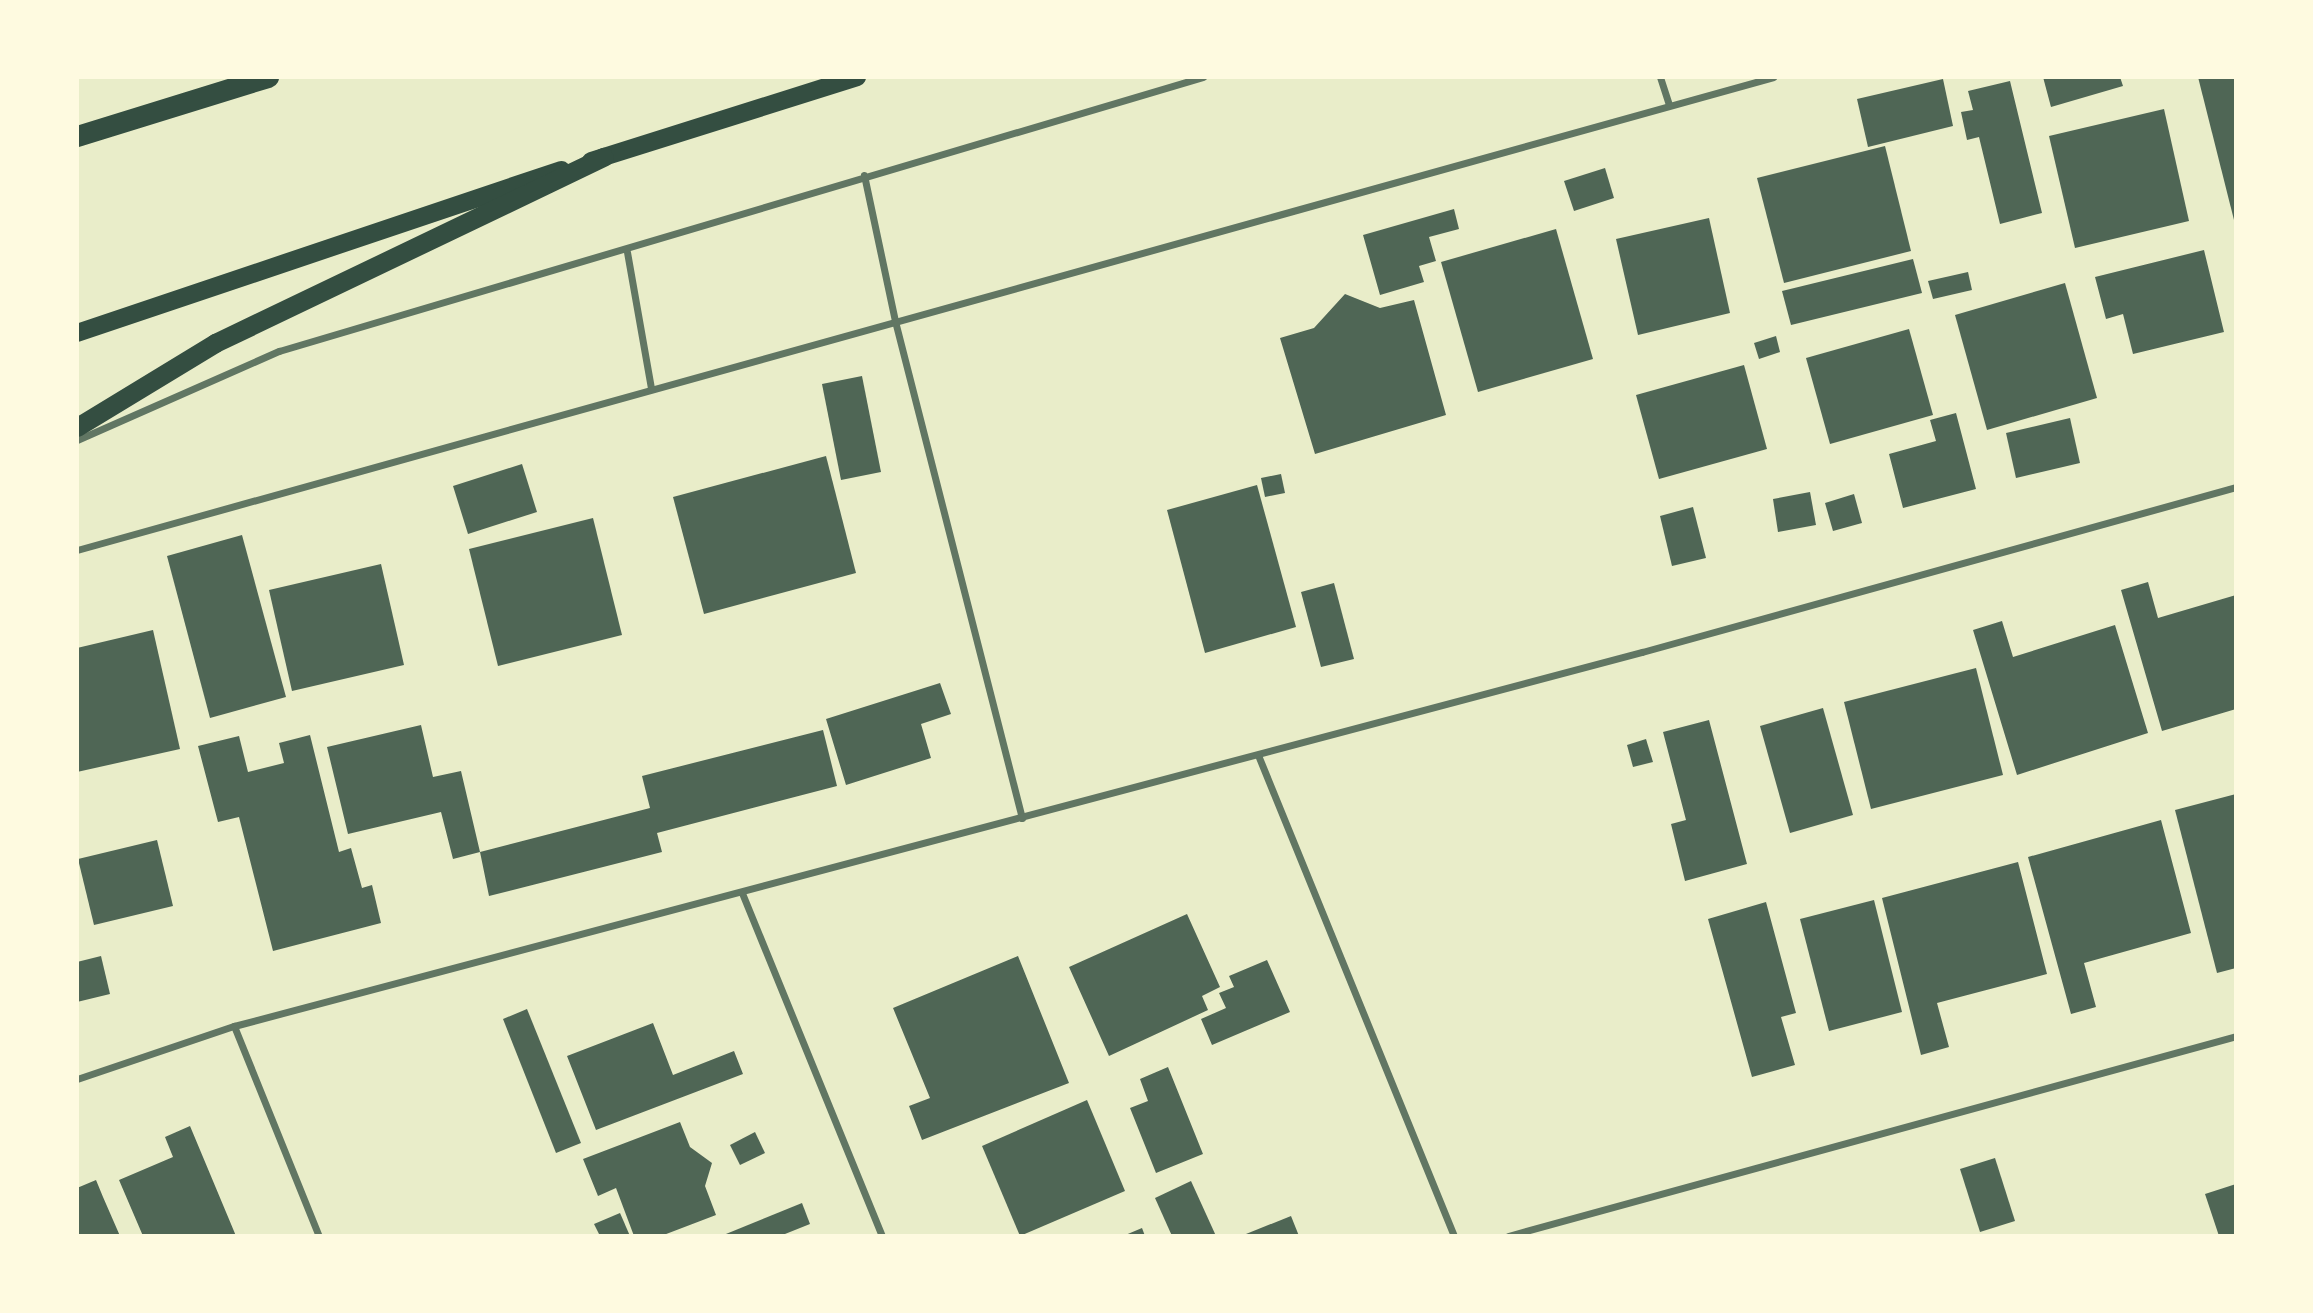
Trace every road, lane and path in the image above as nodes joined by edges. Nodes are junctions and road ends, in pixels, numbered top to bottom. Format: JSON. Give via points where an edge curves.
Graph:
{"nodes":[{"id":1,"x":268,"y":77,"type":"edge"},
{"id":2,"x":857,"y":77,"type":"edge"},
{"id":3,"x":1203,"y":77,"type":"edge"},
{"id":4,"x":1660,"y":77,"type":"edge"},
{"id":5,"x":1773,"y":77,"type":"edge"},
{"id":6,"x":1669,"y":105,"type":"junction"},
{"id":7,"x":77,"y":136,"type":"edge"},
{"id":8,"x":604,"y":157,"type":"junction"},
{"id":9,"x":864,"y":175,"type":"junction"},
{"id":10,"x":627,"y":252,"type":"junction"},
{"id":11,"x":895,"y":321,"type":"junction"},
{"id":12,"x":77,"y":333,"type":"edge"},
{"id":13,"x":651,"y":388,"type":"junction"},
{"id":14,"x":77,"y":427,"type":"edge"},
{"id":15,"x":77,"y":440,"type":"edge"},
{"id":16,"x":2236,"y":488,"type":"edge"},
{"id":17,"x":77,"y":550,"type":"edge"},
{"id":18,"x":1258,"y":755,"type":"junction"},
{"id":19,"x":1022,"y":818,"type":"junction"},
{"id":20,"x":742,"y":893,"type":"junction"},
{"id":21,"x":234,"y":1026,"type":"junction"},
{"id":22,"x":2236,"y":1036,"type":"edge"},
{"id":23,"x":77,"y":1079,"type":"edge"},
{"id":24,"x":319,"y":1236,"type":"edge"},
{"id":25,"x":883,"y":1236,"type":"edge"},
{"id":26,"x":1454,"y":1236,"type":"edge"},
{"id":27,"x":1508,"y":1236,"type":"edge"}],
"edges":[{"from":1,"to":7,"type":"highway"},
{"from":2,"to":8,"type":"main road"},
{"from":3,"to":9,"type":"street"},
{"from":4,"to":6,"type":"street"},
{"from":5,"to":6,"type":"street"},
{"from":6,"to":11,"type":"street"},
{"from":8,"to":12,"type":"main road"},
{"from":8,"to":14,"type":"highway","via":[[215,343]]},
{"from":9,"to":10,"type":"street"},
{"from":9,"to":11,"type":"street"},
{"from":10,"to":13,"type":"street"},
{"from":10,"to":15,"type":"street","via":[[278,351]]},
{"from":11,"to":13,"type":"street"},
{"from":11,"to":19,"type":"street"},
{"from":13,"to":17,"type":"street"},
{"from":16,"to":18,"type":"street"},
{"from":18,"to":19,"type":"street"},
{"from":18,"to":26,"type":"street"},
{"from":19,"to":20,"type":"street"},
{"from":20,"to":21,"type":"street"},
{"from":20,"to":25,"type":"street"},
{"from":21,"to":23,"type":"street"},
{"from":21,"to":24,"type":"street"},
{"from":22,"to":27,"type":"street"}]}
